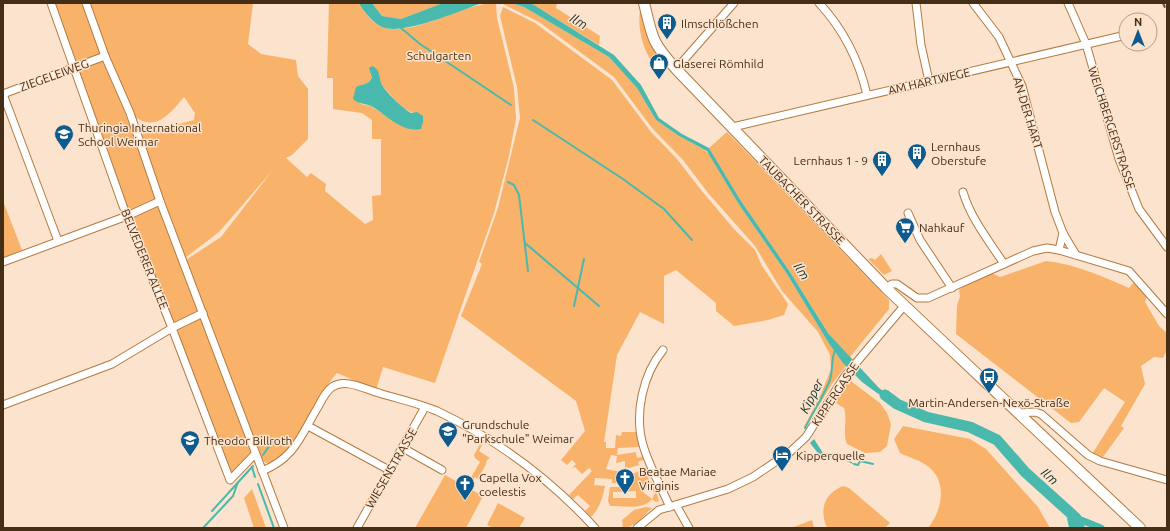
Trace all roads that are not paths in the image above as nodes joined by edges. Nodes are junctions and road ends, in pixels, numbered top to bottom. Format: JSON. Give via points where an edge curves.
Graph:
{"nodes":[{"id":1,"x":51,"y":3,"type":"edge"},
{"id":2,"x":86,"y":3,"type":"edge"},
{"id":3,"x":644,"y":3,"type":"edge"},
{"id":4,"x":734,"y":3,"type":"edge"},
{"id":5,"x":819,"y":3,"type":"edge"},
{"id":6,"x":916,"y":3,"type":"edge"},
{"id":7,"x":973,"y":3,"type":"edge"},
{"id":8,"x":1068,"y":3,"type":"edge"},
{"id":9,"x":1118,"y":37,"type":"edge"},
{"id":10,"x":1086,"y":44,"type":"junction"},
{"id":11,"x":105,"y":56,"type":"junction"},
{"id":12,"x":1011,"y":62,"type":"junction"},
{"id":13,"x":73,"y":68,"type":"junction"},
{"id":14,"x":676,"y":69,"type":"junction"},
{"id":15,"x":929,"y":81,"type":"junction"},
{"id":16,"x":3,"y":94,"type":"edge"},
{"id":17,"x":867,"y":95,"type":"junction"},
{"id":18,"x":734,"y":129,"type":"junction"},
{"id":19,"x":963,"y":192,"type":"dead end"},
{"id":20,"x":160,"y":201,"type":"junction"},
{"id":21,"x":908,"y":214,"type":"dead end"},
{"id":22,"x":127,"y":216,"type":"junction"},
{"id":23,"x":1063,"y":233,"type":"junction"},
{"id":24,"x":58,"y":241,"type":"junction"},
{"id":25,"x":1167,"y":247,"type":"edge"},
{"id":26,"x":1059,"y":250,"type":"junction"},
{"id":27,"x":1076,"y":255,"type":"junction"},
{"id":28,"x":3,"y":262,"type":"edge"},
{"id":29,"x":1004,"y":264,"type":"junction"},
{"id":30,"x":886,"y":288,"type":"junction"},
{"id":31,"x":952,"y":288,"type":"junction"},
{"id":32,"x":904,"y":306,"type":"junction"},
{"id":33,"x":203,"y":313,"type":"junction"},
{"id":34,"x":1167,"y":314,"type":"edge"},
{"id":35,"x":172,"y":328,"type":"junction"},
{"id":36,"x":663,"y":350,"type":"dead end"},
{"id":37,"x":3,"y":405,"type":"edge"},
{"id":38,"x":426,"y":407,"type":"junction"},
{"id":39,"x":1019,"y":413,"type":"junction"},
{"id":40,"x":308,"y":426,"type":"junction"},
{"id":41,"x":403,"y":448,"type":"junction"},
{"id":42,"x":255,"y":454,"type":"junction"},
{"id":43,"x":389,"y":470,"type":"junction"},
{"id":44,"x":442,"y":470,"type":"dead end"},
{"id":45,"x":262,"y":471,"type":"junction"},
{"id":46,"x":1167,"y":480,"type":"edge"},
{"id":47,"x":673,"y":506,"type":"junction"},
{"id":48,"x":284,"y":528,"type":"edge"},
{"id":49,"x":357,"y":528,"type":"edge"},
{"id":50,"x":595,"y":528,"type":"edge"},
{"id":51,"x":637,"y":528,"type":"edge"},
{"id":52,"x":689,"y":528,"type":"edge"},
{"id":53,"x":1140,"y":528,"type":"edge"}],
"edges":[{"from":1,"to":13,"type":"street","name":"BELVEDERER ALLEE"},
{"from":2,"to":11,"type":"street"},
{"from":3,"to":14,"type":"street","name":"TAUBACHER STRASSE","via":[[653,41]]},
{"from":4,"to":14,"type":"street"},
{"from":5,"to":17,"type":"street","via":[[855,55]]},
{"from":6,"to":15,"type":"street"},
{"from":7,"to":12,"type":"street","name":"AN DER HART","via":[[999,37]]},
{"from":8,"to":10,"type":"street","name":"WEICHBERGERSTRASSE"},
{"from":9,"to":10,"type":"street","name":"AM HARTWEGE"},
{"from":10,"to":12,"type":"street","name":"AM HARTWEGE"},
{"from":10,"to":25,"type":"street","name":"WEICHBERGERSTRASSE","via":[[1119,159],[1136,202]]},
{"from":11,"to":13,"type":"street","name":"ZIEGELEIWEG"},
{"from":11,"to":20,"type":"street","via":[[130,113]]},
{"from":12,"to":15,"type":"street","name":"AM HARTWEGE"},
{"from":12,"to":23,"type":"street","name":"AN DER HART","via":[[1022,86]]},
{"from":13,"to":16,"type":"street","name":"ZIEGELEIWEG"},
{"from":13,"to":22,"type":"street","name":"BELVEDERER ALLEE"},
{"from":14,"to":18,"type":"street","name":"TAUBACHER STRASSE"},
{"from":15,"to":17,"type":"street","name":"AM HARTWEGE"},
{"from":16,"to":24,"type":"street"},
{"from":17,"to":18,"type":"street","name":"AM HARTWEGE","via":[[737,126]]},
{"from":18,"to":30,"type":"street","name":"TAUBACHER STRASSE"},
{"from":19,"to":29,"type":"street","via":[[981,230]]},
{"from":20,"to":22,"type":"street"},
{"from":20,"to":33,"type":"street"},
{"from":21,"to":31,"type":"street","via":[[920,240]]},
{"from":22,"to":24,"type":"street"},
{"from":22,"to":35,"type":"street","name":"BELVEDERER ALLEE"},
{"from":23,"to":26,"type":"street"},
{"from":23,"to":27,"type":"street","name":"AN DER HART"},
{"from":24,"to":28,"type":"street"},
{"from":26,"to":27,"type":"street"},
{"from":26,"to":29,"type":"street","via":[[1047,248],[1033,251]]},
{"from":27,"to":34,"type":"street","via":[[1129,271]]},
{"from":29,"to":31,"type":"street"},
{"from":30,"to":31,"type":"street","via":[[897,284],[917,298],[924,299]]},
{"from":30,"to":32,"type":"street","name":"TAUBACHER STRASSE"},
{"from":32,"to":39,"type":"street","name":"TAUBACHER STRASSE"},
{"from":32,"to":47,"type":"street","name":"KIPPERGASSE","via":[[845,376],[806,437],[790,452],[753,477],[728,489]]},
{"from":33,"to":35,"type":"street"},
{"from":33,"to":42,"type":"street"},
{"from":35,"to":37,"type":"street","via":[[112,364]]},
{"from":35,"to":42,"type":"street","name":"BELVEDERER ALLEE","via":[[230,480]]},
{"from":36,"to":47,"type":"street","via":[[656,359],[643,389],[641,432],[643,446]]},
{"from":38,"to":40,"type":"street","via":[[342,383],[330,388]]},
{"from":38,"to":41,"type":"street","name":"WIESENSTRASSE"},
{"from":38,"to":50,"type":"street","via":[[512,456],[551,486]]},
{"from":39,"to":46,"type":"street","via":[[1041,414],[1088,455],[1100,461]]},
{"from":39,"to":53,"type":"street","name":"TAUBACHER STRASSE"},
{"from":40,"to":43,"type":"street"},
{"from":40,"to":45,"type":"street","via":[[290,453],[276,465]]},
{"from":41,"to":43,"type":"street","name":"WIESENSTRASSE"},
{"from":41,"to":44,"type":"street"},
{"from":42,"to":45,"type":"street"},
{"from":43,"to":49,"type":"street","name":"WIESENSTRASSE"},
{"from":45,"to":48,"type":"street"},
{"from":47,"to":51,"type":"street","name":"KIPPERGASSE","via":[[659,510]]},
{"from":47,"to":52,"type":"street"}]}
